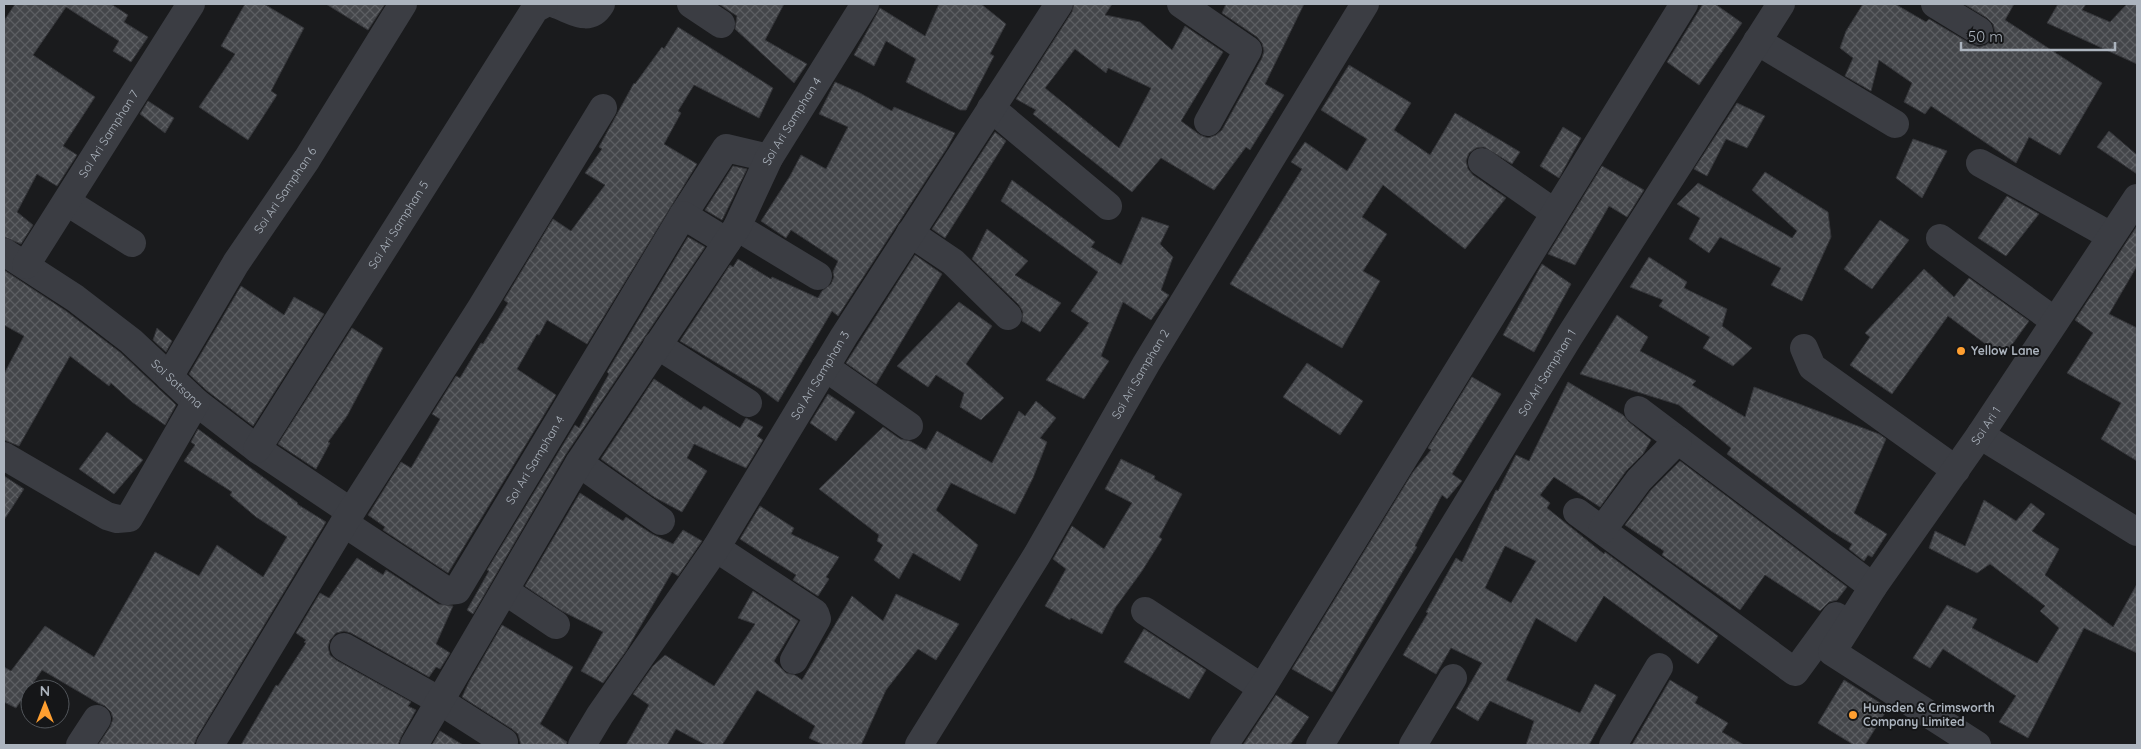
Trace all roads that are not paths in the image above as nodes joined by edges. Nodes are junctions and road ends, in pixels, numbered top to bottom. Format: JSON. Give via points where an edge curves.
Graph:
{"nodes":[{"id":1,"x":191,"y":4,"type":"edge"},
{"id":2,"x":403,"y":4,"type":"edge"},
{"id":3,"x":544,"y":4,"type":"edge"},
{"id":4,"x":555,"y":4,"type":"edge"},
{"id":5,"x":601,"y":4,"type":"edge"},
{"id":6,"x":690,"y":4,"type":"edge"},
{"id":7,"x":865,"y":4,"type":"edge"},
{"id":8,"x":1058,"y":4,"type":"edge"},
{"id":9,"x":1181,"y":4,"type":"edge"},
{"id":10,"x":1365,"y":4,"type":"edge"},
{"id":11,"x":1684,"y":4,"type":"edge"},
{"id":12,"x":1781,"y":4,"type":"edge"},
{"id":13,"x":1935,"y":4,"type":"edge"},
{"id":14,"x":721,"y":24,"type":"dead end"},
{"id":15,"x":1980,"y":31,"type":"dead end"},
{"id":16,"x":1757,"y":41,"type":"junction"},
{"id":17,"x":603,"y":108,"type":"dead end"},
{"id":18,"x":990,"y":108,"type":"junction"},
{"id":19,"x":1208,"y":122,"type":"dead end"},
{"id":20,"x":1895,"y":124,"type":"dead end"},
{"id":21,"x":769,"y":158,"type":"junction"},
{"id":22,"x":1482,"y":162,"type":"dead end"},
{"id":23,"x":1980,"y":163,"type":"dead end"},
{"id":24,"x":67,"y":202,"type":"junction"},
{"id":25,"x":1108,"y":206,"type":"dead end"},
{"id":26,"x":2134,"y":208,"type":"edge"},
{"id":27,"x":1555,"y":213,"type":"junction"},
{"id":28,"x":683,"y":215,"type":"junction"},
{"id":29,"x":910,"y":233,"type":"junction"},
{"id":30,"x":732,"y":234,"type":"junction"},
{"id":31,"x":2111,"y":236,"type":"junction"},
{"id":32,"x":1940,"y":238,"type":"dead end"},
{"id":33,"x":132,"y":243,"type":"dead end"},
{"id":34,"x":15,"y":258,"type":"edge"},
{"id":35,"x":818,"y":276,"type":"dead end"},
{"id":36,"x":1008,"y":316,"type":"dead end"},
{"id":37,"x":2055,"y":321,"type":"junction"},
{"id":38,"x":657,"y":345,"type":"junction"},
{"id":39,"x":1804,"y":348,"type":"dead end"},
{"id":40,"x":825,"y":366,"type":"junction"},
{"id":41,"x":169,"y":377,"type":"junction"},
{"id":42,"x":196,"y":402,"type":"junction"},
{"id":43,"x":748,"y":402,"type":"dead end"},
{"id":44,"x":1638,"y":410,"type":"dead end"},
{"id":45,"x":909,"y":426,"type":"dead end"},
{"id":46,"x":1980,"y":435,"type":"junction"},
{"id":47,"x":1678,"y":440,"type":"junction"},
{"id":48,"x":257,"y":449,"type":"junction"},
{"id":49,"x":4,"y":456,"type":"edge"},
{"id":50,"x":579,"y":463,"type":"junction"},
{"id":51,"x":1956,"y":470,"type":"junction"},
{"id":52,"x":1577,"y":512,"type":"dead end"},
{"id":53,"x":347,"y":518,"type":"junction"},
{"id":54,"x":661,"y":521,"type":"dead end"},
{"id":55,"x":1602,"y":530,"type":"junction"},
{"id":56,"x":2137,"y":532,"type":"edge"},
{"id":57,"x":716,"y":548,"type":"junction"},
{"id":58,"x":1868,"y":583,"type":"junction"},
{"id":59,"x":505,"y":591,"type":"junction"},
{"id":60,"x":1851,"y":608,"type":"junction"},
{"id":61,"x":1145,"y":611,"type":"dead end"},
{"id":62,"x":556,"y":625,"type":"dead end"},
{"id":63,"x":344,"y":647,"type":"dead end"},
{"id":64,"x":794,"y":660,"type":"dead end"},
{"id":65,"x":1659,"y":667,"type":"dead end"},
{"id":66,"x":1453,"y":678,"type":"dead end"},
{"id":67,"x":1262,"y":688,"type":"junction"},
{"id":68,"x":440,"y":701,"type":"junction"},
{"id":69,"x":97,"y":719,"type":"dead end"},
{"id":70,"x":504,"y":742,"type":"dead end"},
{"id":71,"x":80,"y":745,"type":"edge"},
{"id":72,"x":210,"y":745,"type":"edge"},
{"id":73,"x":414,"y":745,"type":"edge"},
{"id":74,"x":582,"y":745,"type":"edge"},
{"id":75,"x":918,"y":745,"type":"edge"},
{"id":76,"x":1224,"y":745,"type":"edge"},
{"id":77,"x":1320,"y":745,"type":"edge"},
{"id":78,"x":1413,"y":745,"type":"edge"},
{"id":79,"x":1613,"y":745,"type":"edge"},
{"id":80,"x":1977,"y":745,"type":"edge"}],
"edges":[{"from":1,"to":24,"type":"street","name":"Soi Ari Samphan 7"},
{"from":2,"to":41,"type":"street","name":"Soi Ari Samphan 6","via":[[307,159],[236,263]]},
{"from":3,"to":48,"type":"street","name":"Soi Ari Samphan 5","via":[[535,9]]},
{"from":4,"to":5,"type":"street","via":[[587,16],[594,14]]},
{"from":6,"to":14,"type":"street"},
{"from":7,"to":21,"type":"street","name":"Soi Ari Samphan 4"},
{"from":8,"to":18,"type":"street","name":"Soi Ari Samphan 3"},
{"from":9,"to":19,"type":"street","via":[[1248,50]]},
{"from":10,"to":75,"type":"street","name":"Soi Ari Samphan 2","via":[[1146,364],[1037,555]]},
{"from":11,"to":27,"type":"street"},
{"from":12,"to":16,"type":"street","name":"Soi Ari Samphan 1"},
{"from":13,"to":15,"type":"street"},
{"from":16,"to":20,"type":"street"},
{"from":16,"to":77,"type":"street","name":"Soi Ari Samphan 1","via":[[1569,337]]},
{"from":17,"to":53,"type":"street"},
{"from":18,"to":25,"type":"street"},
{"from":18,"to":29,"type":"street","name":"Soi Ari Samphan 3"},
{"from":21,"to":28,"type":"street","name":"Soi Ari Samphan 4","via":[[726,148]]},
{"from":21,"to":30,"type":"street"},
{"from":22,"to":27,"type":"street"},
{"from":23,"to":31,"type":"street"},
{"from":24,"to":33,"type":"street"},
{"from":24,"to":34,"type":"street","name":"Soi Ari Samphan 7"},
{"from":26,"to":31,"type":"street","name":"Soi Ari 1"},
{"from":27,"to":67,"type":"street"},
{"from":28,"to":30,"type":"street"},
{"from":28,"to":53,"type":"street","name":"Soi Ari Samphan 4","via":[[457,590],[447,591]]},
{"from":29,"to":36,"type":"street","via":[[953,262]]},
{"from":29,"to":40,"type":"street","name":"Soi Ari Samphan 3"},
{"from":30,"to":35,"type":"street"},
{"from":30,"to":38,"type":"street"},
{"from":31,"to":37,"type":"street","name":"Soi Ari 1"},
{"from":32,"to":37,"type":"street"},
{"from":34,"to":41,"type":"street","name":"Soi Satsana","via":[[75,298]]},
{"from":37,"to":46,"type":"street","name":"Soi Ari 1"},
{"from":38,"to":43,"type":"street"},
{"from":38,"to":50,"type":"street"},
{"from":39,"to":51,"type":"street","via":[[1812,366]]},
{"from":40,"to":45,"type":"street"},
{"from":40,"to":57,"type":"street","name":"Soi Ari Samphan 3"},
{"from":41,"to":42,"type":"street","name":"Soi Satsana"},
{"from":42,"to":48,"type":"street","name":"Soi Satsana"},
{"from":42,"to":49,"type":"street","via":[[128,518],[107,516]]},
{"from":44,"to":47,"type":"street"},
{"from":46,"to":51,"type":"street","name":"Soi Ari 1"},
{"from":46,"to":56,"type":"street"},
{"from":47,"to":55,"type":"street","via":[[1639,480]]},
{"from":47,"to":58,"type":"street"},
{"from":48,"to":53,"type":"street","name":"Soi Satsana"},
{"from":50,"to":54,"type":"street"},
{"from":50,"to":59,"type":"street"},
{"from":51,"to":58,"type":"street","name":"Soi Ari 1"},
{"from":52,"to":55,"type":"street"},
{"from":53,"to":72,"type":"street"},
{"from":55,"to":60,"type":"street","via":[[1795,672]]},
{"from":57,"to":64,"type":"street","via":[[815,613],[817,619]]},
{"from":57,"to":74,"type":"street","name":"Soi Ari Samphan 3"},
{"from":58,"to":60,"type":"street","name":"Soi Ari 1"},
{"from":59,"to":62,"type":"street"},
{"from":59,"to":68,"type":"street"},
{"from":60,"to":80,"type":"street","name":"Soi Ari 1","via":[[1832,652]]},
{"from":61,"to":67,"type":"street"},
{"from":63,"to":68,"type":"street"},
{"from":65,"to":79,"type":"street"},
{"from":66,"to":78,"type":"street"},
{"from":67,"to":76,"type":"street"},
{"from":68,"to":70,"type":"street"},
{"from":68,"to":73,"type":"street"},
{"from":69,"to":71,"type":"street"}]}
